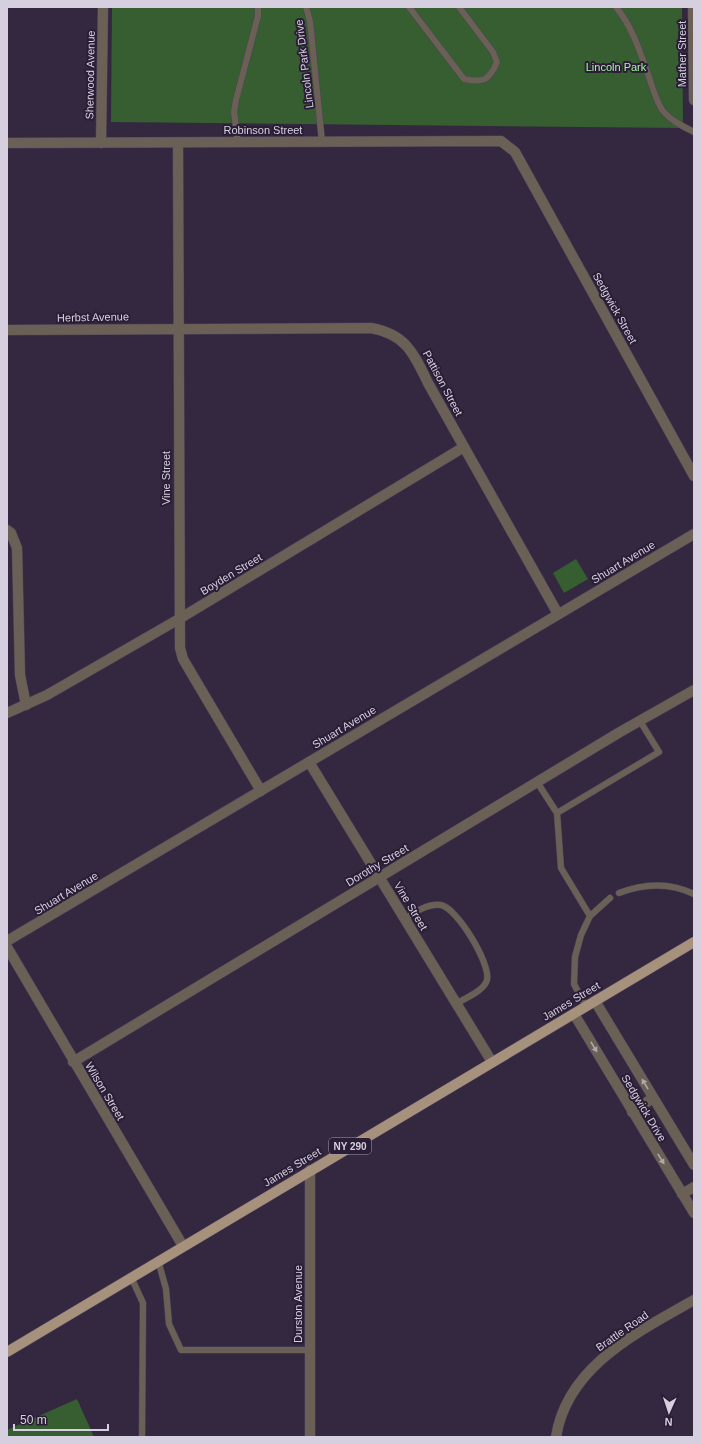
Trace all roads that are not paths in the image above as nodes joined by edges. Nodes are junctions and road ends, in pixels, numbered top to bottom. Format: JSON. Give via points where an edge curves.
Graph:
{"nodes":[{"id":1,"x":103,"y":7,"type":"edge"},
{"id":2,"x":258,"y":7,"type":"edge"},
{"id":3,"x":306,"y":7,"type":"edge"},
{"id":4,"x":409,"y":7,"type":"edge"},
{"id":5,"x":459,"y":7,"type":"edge"},
{"id":6,"x":616,"y":7,"type":"edge"},
{"id":7,"x":694,"y":7,"type":"edge"},
{"id":8,"x":694,"y":100,"type":"edge"},
{"id":9,"x":694,"y":132,"type":"edge"},
{"id":10,"x":101,"y":142,"type":"junction"},
{"id":11,"x":238,"y":142,"type":"junction"},
{"id":12,"x":322,"y":142,"type":"junction"},
{"id":13,"x":7,"y":143,"type":"edge"},
{"id":14,"x":178,"y":143,"type":"junction"},
{"id":15,"x":515,"y":152,"type":"joint"},
{"id":16,"x":180,"y":328,"type":"junction"},
{"id":17,"x":7,"y":330,"type":"edge"},
{"id":18,"x":464,"y":446,"type":"junction"},
{"id":19,"x":694,"y":476,"type":"edge"},
{"id":20,"x":7,"y":530,"type":"edge"},
{"id":21,"x":694,"y":534,"type":"edge"},
{"id":22,"x":558,"y":614,"type":"junction"},
{"id":23,"x":179,"y":619,"type":"junction"},
{"id":24,"x":694,"y":690,"type":"edge"},
{"id":25,"x":26,"y":705,"type":"junction"},
{"id":26,"x":7,"y":713,"type":"edge"},
{"id":27,"x":640,"y":721,"type":"junction"},
{"id":28,"x":309,"y":762,"type":"junction"},
{"id":29,"x":537,"y":782,"type":"junction"},
{"id":30,"x":261,"y":791,"type":"junction"},
{"id":31,"x":558,"y":814,"type":"junction"},
{"id":32,"x":379,"y":878,"type":"junction"},
{"id":33,"x":619,"y":893,"type":"dead end"},
{"id":34,"x":694,"y":894,"type":"edge"},
{"id":35,"x":610,"y":898,"type":"dead end"},
{"id":36,"x":590,"y":916,"type":"junction"},
{"id":37,"x":405,"y":919,"type":"junction"},
{"id":38,"x":7,"y":941,"type":"edge"},
{"id":39,"x":694,"y":942,"type":"edge"},
{"id":40,"x":7,"y":947,"type":"edge"},
{"id":41,"x":595,"y":1001,"type":"junction"},
{"id":42,"x":456,"y":1004,"type":"junction"},
{"id":43,"x":586,"y":1007,"type":"junction"},
{"id":44,"x":574,"y":1014,"type":"junction"},
{"id":45,"x":73,"y":1062,"type":"junction"},
{"id":46,"x":492,"y":1062,"type":"junction"},
{"id":47,"x":653,"y":1098,"type":"junction"},
{"id":48,"x":632,"y":1112,"type":"junction"},
{"id":49,"x":694,"y":1165,"type":"edge"},
{"id":50,"x":310,"y":1170,"type":"junction"},
{"id":51,"x":694,"y":1187,"type":"edge"},
{"id":52,"x":682,"y":1194,"type":"junction"},
{"id":53,"x":694,"y":1213,"type":"edge"},
{"id":54,"x":183,"y":1246,"type":"junction"},
{"id":55,"x":158,"y":1260,"type":"junction"},
{"id":56,"x":131,"y":1277,"type":"junction"},
{"id":57,"x":694,"y":1300,"type":"edge"},
{"id":58,"x":310,"y":1350,"type":"junction"},
{"id":59,"x":7,"y":1352,"type":"edge"},
{"id":60,"x":142,"y":1437,"type":"edge"},
{"id":61,"x":310,"y":1437,"type":"edge"},
{"id":62,"x":556,"y":1437,"type":"edge"}],
"edges":[{"from":1,"to":10,"type":"street","name":"Sherwood Avenue"},
{"from":2,"to":11,"type":"lane","via":[[258,16],[234,112]]},
{"from":3,"to":12,"type":"lane","name":"Lincoln Park Drive","via":[[310,20]]},
{"from":4,"to":5,"type":"lane","via":[[464,79],[477,82],[485,80],[493,73],[497,62],[493,52]]},
{"from":6,"to":9,"type":"lane","via":[[636,38],[657,102],[664,113]]},
{"from":7,"to":8,"type":"street","name":"Mather Street"},
{"from":10,"to":13,"type":"street","name":"Robinson Street"},
{"from":10,"to":14,"type":"street","name":"Robinson Street"},
{"from":11,"to":12,"type":"street","name":"Robinson Street"},
{"from":11,"to":14,"type":"street","name":"Robinson Street"},
{"from":12,"to":15,"type":"street","name":"Robinson Street","via":[[501,141]]},
{"from":14,"to":16,"type":"street","name":"Vine Street"},
{"from":15,"to":19,"type":"street","name":"Sedgwick Street"},
{"from":16,"to":17,"type":"street","name":"Herbst Avenue"},
{"from":16,"to":18,"type":"street","name":"Pattison Street","via":[[384,330],[412,351]]},
{"from":16,"to":23,"type":"street","name":"Vine Street"},
{"from":18,"to":22,"type":"street","name":"Pattison Street"},
{"from":18,"to":23,"type":"street","name":"Boyden Street"},
{"from":20,"to":25,"type":"street","via":[[11,533],[17,548],[20,675]]},
{"from":21,"to":22,"type":"street","name":"Shuart Avenue"},
{"from":22,"to":28,"type":"street","name":"Shuart Avenue"},
{"from":23,"to":25,"type":"street","name":"Boyden Street"},
{"from":23,"to":30,"type":"street","name":"Vine Street","via":[[183,659]]},
{"from":24,"to":27,"type":"street","name":"Dorothy Street"},
{"from":25,"to":26,"type":"street","name":"Boyden Street"},
{"from":27,"to":29,"type":"street","name":"Dorothy Street"},
{"from":27,"to":31,"type":"lane","via":[[659,752]]},
{"from":28,"to":30,"type":"street","name":"Shuart Avenue"},
{"from":28,"to":32,"type":"street","name":"Vine Street"},
{"from":29,"to":31,"type":"lane"},
{"from":29,"to":32,"type":"street","name":"Dorothy Street"},
{"from":30,"to":38,"type":"street","name":"Shuart Avenue"},
{"from":31,"to":36,"type":"lane","via":[[561,868]]},
{"from":32,"to":37,"type":"street","name":"Vine Street"},
{"from":32,"to":45,"type":"street","name":"Dorothy Street"},
{"from":33,"to":34,"type":"lane","via":[[637,886],[659,884]]},
{"from":35,"to":36,"type":"lane"},
{"from":36,"to":43,"type":"lane","via":[[580,935],[573,973],[574,984]]},
{"from":37,"to":42,"type":"street","name":"Vine Street"},
{"from":37,"to":42,"type":"lane","via":[[426,907],[443,906],[457,917],[483,960],[487,972],[484,987]]},
{"from":39,"to":41,"type":"main road","name":"James Street","number":"NY 290"},
{"from":40,"to":45,"type":"street","name":"Wilson Street"},
{"from":41,"to":43,"type":"main road","name":"James Street","number":"NY 290"},
{"from":47,"to":41,"type":"street","name":"Sedgwick Drive","one_way":true},
{"from":42,"to":46,"type":"street","name":"Vine Street"},
{"from":43,"to":44,"type":"main road","name":"James Street","number":"NY 290"},
{"from":44,"to":46,"type":"main road","name":"James Street","number":"NY 290"},
{"from":44,"to":48,"type":"street","name":"Sedgwick Drive","one_way":true},
{"from":45,"to":54,"type":"street","name":"Wilson Street"},
{"from":46,"to":50,"type":"main road","name":"James Street","number":"NY 290"},
{"from":47,"to":48,"type":"street"},
{"from":47,"to":49,"type":"street","name":"Sedgwick Drive"},
{"from":48,"to":52,"type":"street","name":"Sedgwick Drive","one_way":true},
{"from":50,"to":54,"type":"main road","name":"James Street","number":"NY 290"},
{"from":50,"to":58,"type":"street","name":"Durston Avenue"},
{"from":51,"to":52,"type":"street"},
{"from":52,"to":53,"type":"street","name":"Sedgwick Drive"},
{"from":54,"to":55,"type":"main road","name":"James Street","number":"NY 290"},
{"from":55,"to":56,"type":"main road","name":"James Street","number":"NY 290"},
{"from":55,"to":58,"type":"lane","via":[[166,1289],[169,1324],[181,1350]]},
{"from":56,"to":59,"type":"main road","name":"James Street","number":"NY 290"},
{"from":56,"to":60,"type":"lane","via":[[143,1303]]},
{"from":57,"to":62,"type":"street","name":"Brattle Road","via":[[636,1333],[602,1358],[582,1379],[567,1404]]},
{"from":58,"to":61,"type":"street","name":"Durston Avenue"}]}
